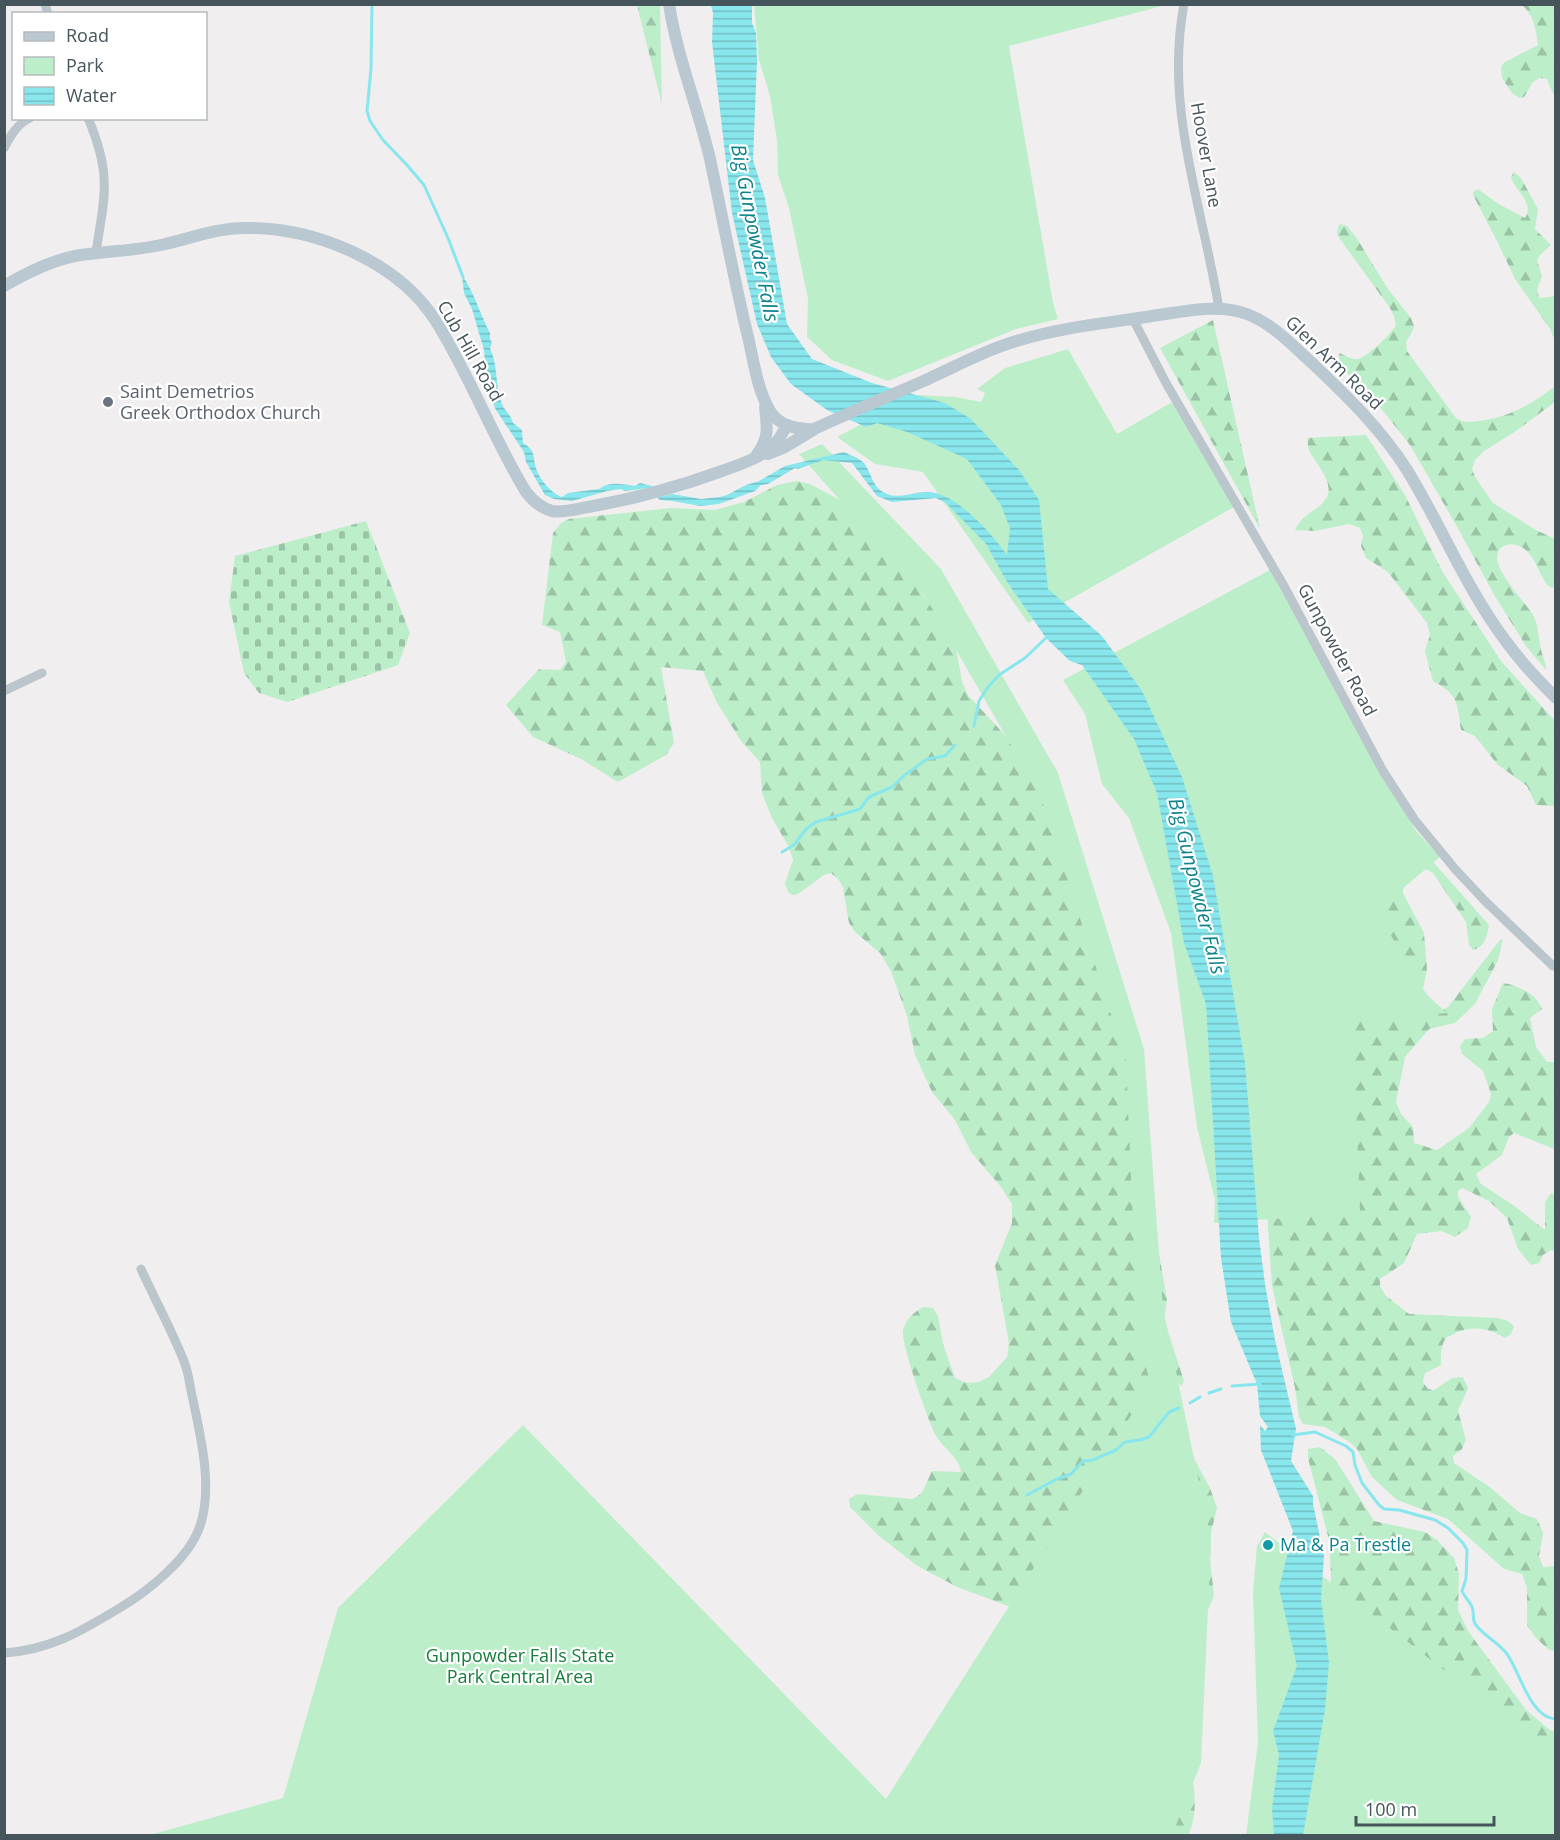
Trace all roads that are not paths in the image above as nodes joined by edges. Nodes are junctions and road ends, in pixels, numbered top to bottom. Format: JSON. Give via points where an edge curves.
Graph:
{"nodes":[{"id":1,"x":669,"y":4,"type":"edge"},
{"id":2,"x":1184,"y":4,"type":"edge"},
{"id":3,"x":26,"y":120,"type":"edge"},
{"id":4,"x":89,"y":120,"type":"edge"},
{"id":5,"x":4,"y":148,"type":"edge"},
{"id":6,"x":96,"y":253,"type":"junction"},
{"id":7,"x":4,"y":286,"type":"edge"},
{"id":8,"x":1219,"y":309,"type":"junction"},
{"id":9,"x":1132,"y":319,"type":"junction"},
{"id":10,"x":764,"y":400,"type":"junction"},
{"id":11,"x":787,"y":425,"type":"junction"},
{"id":12,"x":820,"y":427,"type":"junction"},
{"id":13,"x":754,"y":459,"type":"junction"},
{"id":14,"x":42,"y":673,"type":"dead end"},
{"id":15,"x":4,"y":691,"type":"edge"},
{"id":16,"x":1556,"y":698,"type":"edge"},
{"id":17,"x":1553,"y":966,"type":"dead end"},
{"id":18,"x":141,"y":1269,"type":"dead end"},
{"id":19,"x":4,"y":1653,"type":"edge"}],
"edges":[{"from":1,"to":10,"type":"main road"},
{"from":2,"to":8,"type":"street","name":"Hoover Lane","via":[[1178,56],[1181,119]]},
{"from":3,"to":5,"type":"street"},
{"from":4,"to":6,"type":"street","via":[[104,178]]},
{"from":6,"to":7,"type":"main road","name":"Cub Hill Road","via":[[57,261]]},
{"from":6,"to":13,"type":"main road","name":"Cub Hill Road","via":[[160,245],[227,230],[261,229],[319,240],[380,266],[406,285],[437,322],[512,467],[533,500],[544,508],[559,511],[656,493]]},
{"from":8,"to":9,"type":"main road","name":"Glen Arm Road"},
{"from":8,"to":16,"type":"main road","name":"Glen Arm Road","via":[[1246,314],[1274,329],[1380,432],[1408,472],[1493,623],[1523,664]]},
{"from":9,"to":12,"type":"main road","name":"Glen Arm Road","via":[[1020,340],[973,357]]},
{"from":9,"to":17,"type":"street","name":"Gunpowder Road","via":[[1284,586],[1383,771],[1414,819],[1485,902]]},
{"from":10,"to":11,"type":"main road","via":[[773,416]]},
{"from":10,"to":13,"type":"main road","via":[[765,444]]},
{"from":11,"to":12,"type":"main road","via":[[802,430]]},
{"from":11,"to":13,"type":"main road","name":"Cub Hill Road","via":[[776,444]]},
{"from":12,"to":13,"type":"main road","name":"Glen Arm Road"},
{"from":14,"to":15,"type":"street"},
{"from":18,"to":19,"type":"street","via":[[185,1365],[202,1440],[206,1497],[200,1526],[179,1560],[131,1602],[75,1635],[23,1652]]}]}
